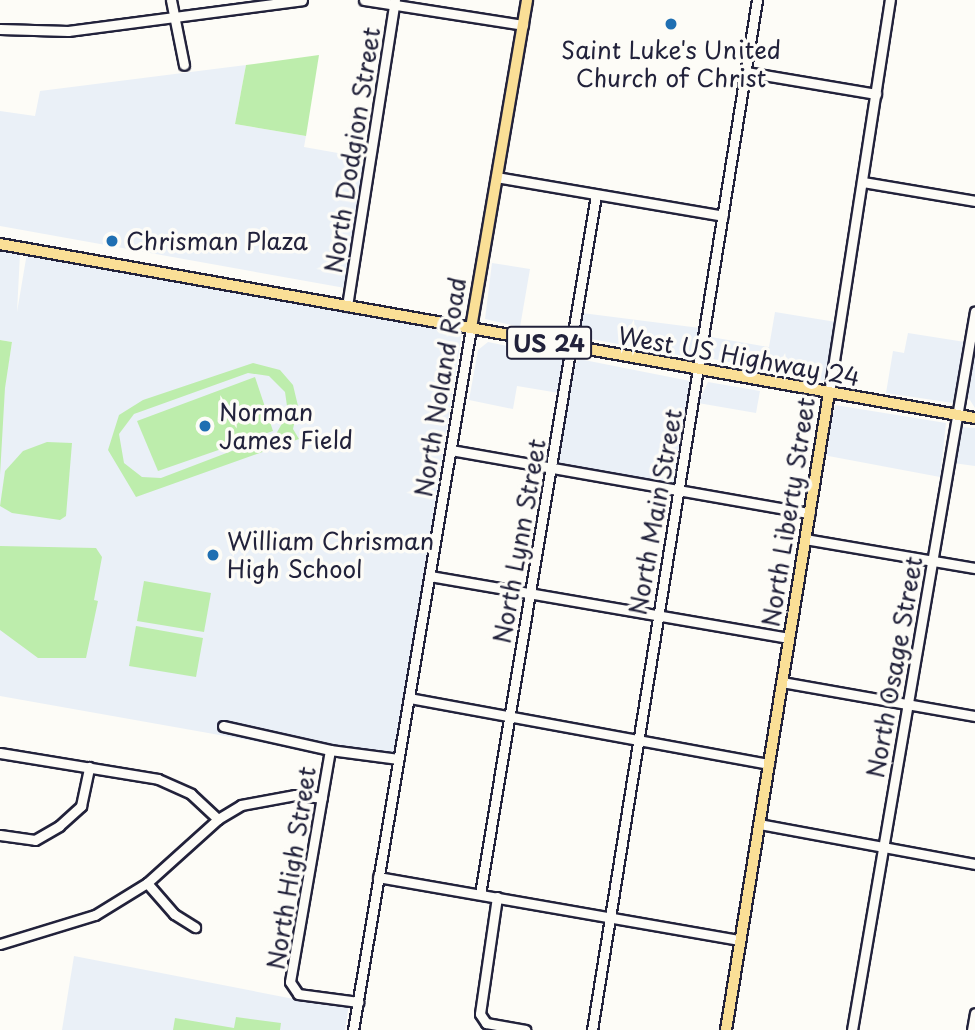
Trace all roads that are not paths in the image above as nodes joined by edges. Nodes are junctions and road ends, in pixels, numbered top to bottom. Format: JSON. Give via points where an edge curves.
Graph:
{"nodes":[{"id":1,"x":171,"y":0,"type":"edge"},
{"id":2,"x":302,"y":0,"type":"edge"},
{"id":3,"x":364,"y":0,"type":"edge"},
{"id":4,"x":527,"y":0,"type":"edge"},
{"id":5,"x":758,"y":0,"type":"edge"},
{"id":6,"x":890,"y":0,"type":"edge"},
{"id":7,"x":395,"y":3,"type":"edge"},
{"id":8,"x":174,"y":16,"type":"junction"},
{"id":9,"x":523,"y":25,"type":"junction"},
{"id":10,"x":0,"y":29,"type":"edge"},
{"id":11,"x":184,"y":65,"type":"dead end"},
{"id":12,"x":746,"y":72,"type":"junction"},
{"id":13,"x":876,"y":94,"type":"junction"},
{"id":14,"x":496,"y":177,"type":"junction"},
{"id":15,"x":863,"y":182,"type":"junction"},
{"id":16,"x":596,"y":195,"type":"junction"},
{"id":17,"x":975,"y":201,"type":"edge"},
{"id":18,"x":723,"y":216,"type":"junction"},
{"id":19,"x":0,"y":244,"type":"edge"},
{"id":20,"x":347,"y":306,"type":"junction"},
{"id":21,"x":975,"y":311,"type":"edge"},
{"id":22,"x":471,"y":328,"type":"junction"},
{"id":23,"x":571,"y":348,"type":"junction"},
{"id":24,"x":699,"y":370,"type":"junction"},
{"id":25,"x":829,"y":393,"type":"junction"},
{"id":26,"x":957,"y":415,"type":"junction"},
{"id":27,"x":975,"y":418,"type":"edge"},
{"id":28,"x":451,"y":450,"type":"junction"},
{"id":29,"x":552,"y":468,"type":"junction"},
{"id":30,"x":679,"y":491,"type":"junction"},
{"id":31,"x":810,"y":513,"type":"junction"},
{"id":32,"x":805,"y":539,"type":"junction"},
{"id":33,"x":932,"y":560,"type":"junction"},
{"id":34,"x":975,"y":568,"type":"edge"},
{"id":35,"x":430,"y":576,"type":"junction"},
{"id":36,"x":531,"y":593,"type":"junction"},
{"id":37,"x":657,"y":615,"type":"junction"},
{"id":38,"x":789,"y":638,"type":"junction"},
{"id":39,"x":782,"y":682,"type":"junction"},
{"id":40,"x":409,"y":698,"type":"junction"},
{"id":41,"x":908,"y":704,"type":"junction"},
{"id":42,"x":509,"y":716,"type":"junction"},
{"id":43,"x":975,"y":716,"type":"edge"},
{"id":44,"x":223,"y":726,"type":"dead end"},
{"id":45,"x":637,"y":739,"type":"junction"},
{"id":46,"x":330,"y":750,"type":"junction"},
{"id":47,"x":0,"y":753,"type":"edge"},
{"id":48,"x":398,"y":758,"type":"junction"},
{"id":49,"x":769,"y":764,"type":"junction"},
{"id":50,"x":89,"y":766,"type":"junction"},
{"id":51,"x":322,"y":798,"type":"junction"},
{"id":52,"x":218,"y":819,"type":"junction"},
{"id":53,"x":759,"y":824,"type":"junction"},
{"id":54,"x":0,"y":835,"type":"edge"},
{"id":55,"x":884,"y":847,"type":"junction"},
{"id":56,"x":975,"y":864,"type":"edge"},
{"id":57,"x":378,"y":877,"type":"junction"},
{"id":58,"x":148,"y":883,"type":"junction"},
{"id":59,"x":480,"y":894,"type":"junction"},
{"id":60,"x":498,"y":897,"type":"junction"},
{"id":61,"x":610,"y":916,"type":"junction"},
{"id":62,"x":195,"y":927,"type":"dead end"},
{"id":63,"x":740,"y":940,"type":"junction"},
{"id":64,"x":0,"y":944,"type":"edge"},
{"id":65,"x":358,"y":1002,"type":"junction"},
{"id":66,"x":975,"y":1013,"type":"edge"},
{"id":67,"x":353,"y":1030,"type":"edge"},
{"id":68,"x":525,"y":1030,"type":"edge"},
{"id":69,"x":592,"y":1030,"type":"edge"},
{"id":70,"x":726,"y":1030,"type":"edge"},
{"id":71,"x":852,"y":1030,"type":"edge"},
{"id":72,"x":972,"y":1030,"type":"edge"}],
"edges":[{"from":1,"to":8,"type":"street"},
{"from":2,"to":8,"type":"street"},
{"from":3,"to":7,"type":"street"},
{"from":4,"to":9,"type":"main road","name":"North Noland Road"},
{"from":5,"to":12,"type":"street","name":"North Main Street"},
{"from":6,"to":13,"type":"street","name":"North Liberty Street"},
{"from":7,"to":9,"type":"street"},
{"from":7,"to":20,"type":"street","name":"North Dodgion Street"},
{"from":8,"to":10,"type":"street","via":[[68,31]]},
{"from":8,"to":11,"type":"street"},
{"from":9,"to":14,"type":"main road","name":"North Noland Road"},
{"from":12,"to":13,"type":"street"},
{"from":12,"to":18,"type":"street","name":"North Main Street"},
{"from":13,"to":15,"type":"street","name":"North Liberty Street"},
{"from":14,"to":16,"type":"street"},
{"from":14,"to":22,"type":"main road","name":"North Noland Road"},
{"from":15,"to":17,"type":"street"},
{"from":15,"to":25,"type":"street","name":"North Liberty Street"},
{"from":16,"to":18,"type":"street"},
{"from":16,"to":23,"type":"street","name":"North Lynn Street"},
{"from":18,"to":24,"type":"street","name":"North Main Street"},
{"from":19,"to":20,"type":"main road","name":"West US Highway 24","number":"US 24"},
{"from":20,"to":22,"type":"main road","name":"West US Highway 24","number":"US 24"},
{"from":21,"to":26,"type":"street","name":"North Osage Street"},
{"from":22,"to":23,"type":"main road","name":"West US Highway 24","number":"US 24"},
{"from":22,"to":28,"type":"street","name":"North Noland Road"},
{"from":23,"to":24,"type":"main road","name":"West US Highway 24","number":"US 24"},
{"from":23,"to":29,"type":"street","name":"North Lynn Street"},
{"from":24,"to":25,"type":"main road","name":"West US Highway 24","number":"US 24"},
{"from":24,"to":30,"type":"street","name":"North Main Street"},
{"from":25,"to":26,"type":"main road","name":"West US Highway 24","number":"US 24"},
{"from":25,"to":31,"type":"main road","name":"North Liberty Street"},
{"from":26,"to":27,"type":"main road","number":"US 24"},
{"from":26,"to":33,"type":"street","name":"North Osage Street"},
{"from":28,"to":29,"type":"street"},
{"from":28,"to":35,"type":"street","name":"North Noland Road"},
{"from":29,"to":30,"type":"street"},
{"from":29,"to":36,"type":"street","name":"North Lynn Street"},
{"from":30,"to":31,"type":"street"},
{"from":30,"to":37,"type":"street","name":"North Main Street"},
{"from":31,"to":32,"type":"main road","name":"North Liberty Street"},
{"from":32,"to":33,"type":"street"},
{"from":32,"to":38,"type":"main road","name":"North Liberty Street"},
{"from":33,"to":34,"type":"street"},
{"from":33,"to":41,"type":"street","name":"North Osage Street"},
{"from":35,"to":36,"type":"street"},
{"from":35,"to":40,"type":"street","name":"North Noland Road"},
{"from":36,"to":37,"type":"street"},
{"from":36,"to":42,"type":"street","name":"North Lynn Street"},
{"from":37,"to":38,"type":"street"},
{"from":37,"to":45,"type":"street","name":"North Main Street"},
{"from":38,"to":39,"type":"main road","name":"North Liberty Street"},
{"from":39,"to":41,"type":"street"},
{"from":39,"to":49,"type":"main road","name":"North Liberty Street"},
{"from":40,"to":42,"type":"street"},
{"from":40,"to":48,"type":"street","name":"North Noland Road"},
{"from":41,"to":43,"type":"street"},
{"from":41,"to":55,"type":"street","name":"North Osage Street"},
{"from":42,"to":45,"type":"street"},
{"from":42,"to":59,"type":"street","name":"North Lynn Street"},
{"from":44,"to":46,"type":"street"},
{"from":45,"to":49,"type":"street"},
{"from":45,"to":61,"type":"street","name":"North Main Street"},
{"from":46,"to":48,"type":"street"},
{"from":46,"to":51,"type":"street","name":"North High Street"},
{"from":47,"to":50,"type":"street"},
{"from":48,"to":57,"type":"street","name":"North Noland Road"},
{"from":49,"to":53,"type":"main road","name":"North Liberty Street"},
{"from":50,"to":52,"type":"street","via":[[177,786]]},
{"from":50,"to":54,"type":"street","via":[[81,806],[58,826],[35,840]]},
{"from":51,"to":52,"type":"street","via":[[263,798]]},
{"from":51,"to":65,"type":"street","name":"North High Street","via":[[290,982],[295,991]]},
{"from":52,"to":58,"type":"street"},
{"from":53,"to":55,"type":"street"},
{"from":53,"to":63,"type":"main road","name":"North Liberty Street"},
{"from":55,"to":56,"type":"street"},
{"from":55,"to":71,"type":"street","name":"North Osage Street"},
{"from":57,"to":59,"type":"street"},
{"from":57,"to":65,"type":"street","name":"North Noland Road"},
{"from":58,"to":62,"type":"street","via":[[173,914]]},
{"from":58,"to":64,"type":"street","via":[[96,915]]},
{"from":59,"to":60,"type":"street"},
{"from":60,"to":61,"type":"street"},
{"from":60,"to":68,"type":"street","via":[[480,1014],[486,1023]]},
{"from":61,"to":63,"type":"street"},
{"from":61,"to":69,"type":"street","name":"North Main Street"},
{"from":63,"to":70,"type":"main road","name":"North Liberty Street"},
{"from":65,"to":67,"type":"street","name":"North Noland Road"},
{"from":66,"to":72,"type":"street"}]}
